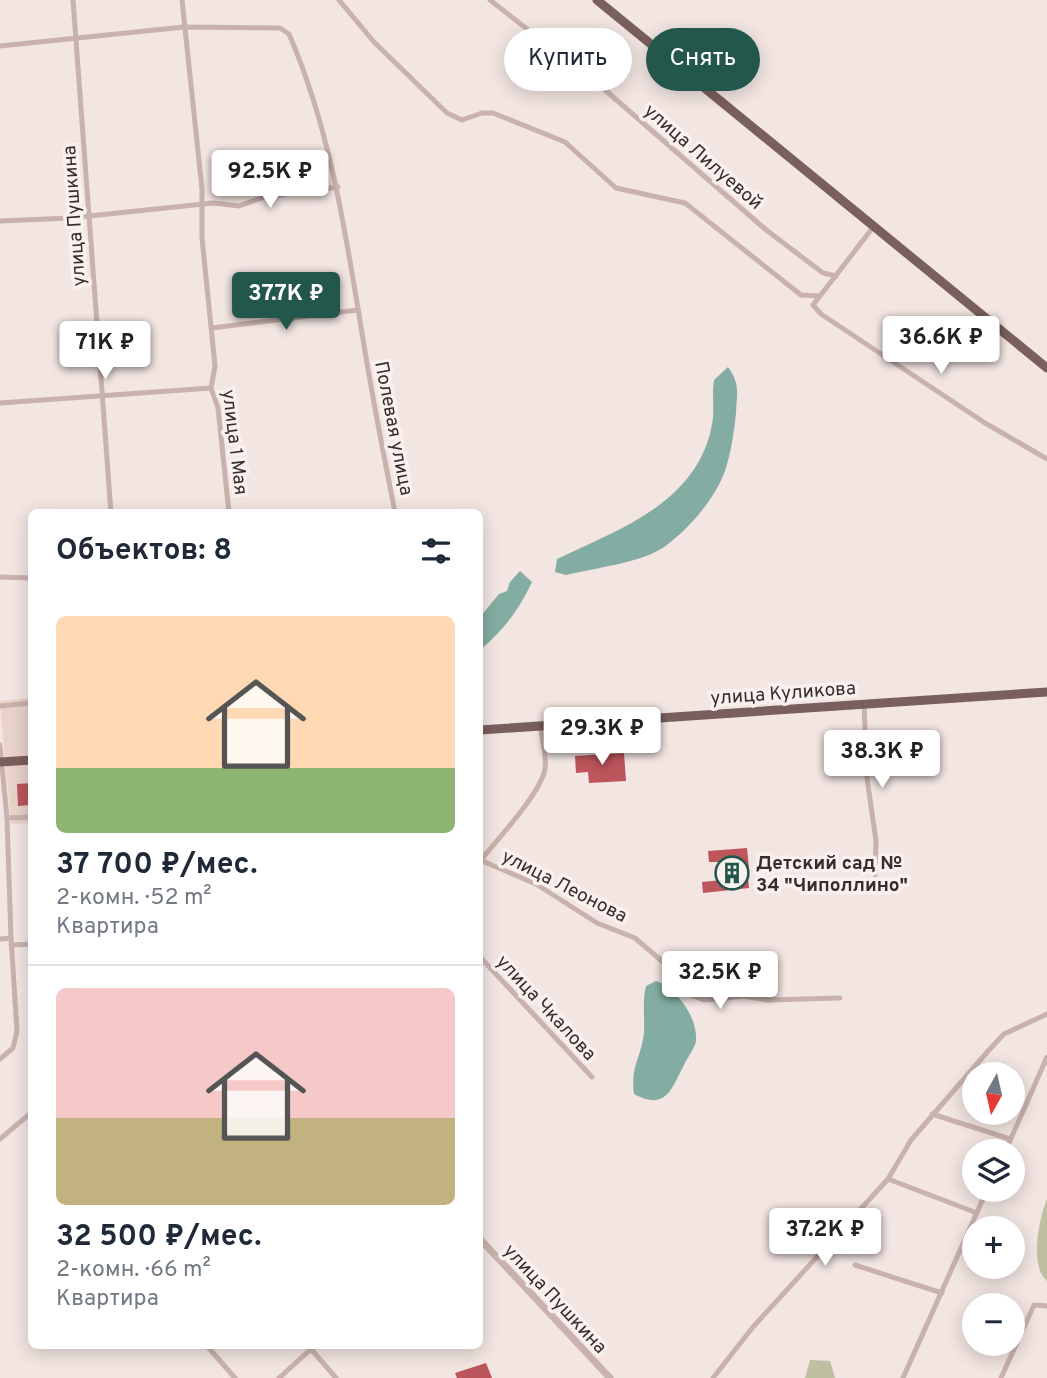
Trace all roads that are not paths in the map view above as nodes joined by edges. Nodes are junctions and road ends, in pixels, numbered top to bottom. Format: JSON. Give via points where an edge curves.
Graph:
{"nodes":[{"id":1,"x":73,"y":0,"type":"edge"},
{"id":2,"x":182,"y":0,"type":"edge"},
{"id":3,"x":339,"y":0,"type":"edge"},
{"id":4,"x":490,"y":0,"type":"edge"},
{"id":5,"x":597,"y":0,"type":"edge"},
{"id":6,"x":184,"y":27,"type":"junction"},
{"id":7,"x":76,"y":39,"type":"junction"},
{"id":8,"x":0,"y":46,"type":"edge"},
{"id":9,"x":338,"y":187,"type":"junction"},
{"id":10,"x":202,"y":204,"type":"junction"},
{"id":11,"x":88,"y":215,"type":"junction"},
{"id":12,"x":0,"y":221,"type":"edge"},
{"id":13,"x":874,"y":226,"type":"junction"},
{"id":14,"x":836,"y":276,"type":"junction"},
{"id":15,"x":820,"y":296,"type":"junction"},
{"id":16,"x":358,"y":310,"type":"junction"},
{"id":17,"x":212,"y":328,"type":"junction"},
{"id":18,"x":1047,"y":368,"type":"edge"},
{"id":19,"x":212,"y":388,"type":"junction"},
{"id":20,"x":102,"y":394,"type":"junction"},
{"id":21,"x":0,"y":402,"type":"edge"},
{"id":22,"x":1047,"y":459,"type":"edge"},
{"id":23,"x":111,"y":509,"type":"edge"},
{"id":24,"x":229,"y":509,"type":"edge"},
{"id":25,"x":394,"y":509,"type":"edge"},
{"id":26,"x":0,"y":578,"type":"edge"},
{"id":27,"x":28,"y":578,"type":"edge"},
{"id":28,"x":1047,"y":692,"type":"edge"},
{"id":29,"x":28,"y":703,"type":"edge"},
{"id":30,"x":864,"y":704,"type":"junction"},
{"id":31,"x":0,"y":706,"type":"edge"},
{"id":32,"x":540,"y":726,"type":"junction"},
{"id":33,"x":483,"y":730,"type":"edge"},
{"id":34,"x":0,"y":745,"type":"edge"},
{"id":35,"x":28,"y":760,"type":"edge"},
{"id":36,"x":1,"y":762,"type":"edge"},
{"id":37,"x":28,"y":817,"type":"edge"},
{"id":38,"x":7,"y":818,"type":"junction"},
{"id":39,"x":483,"y":857,"type":"edge"},
{"id":40,"x":483,"y":862,"type":"edge"},
{"id":41,"x":875,"y":875,"type":"dead end"},
{"id":42,"x":0,"y":939,"type":"edge"},
{"id":43,"x":11,"y":941,"type":"junction"},
{"id":44,"x":28,"y":943,"type":"edge"},
{"id":45,"x":483,"y":960,"type":"edge"},
{"id":46,"x":840,"y":998,"type":"dead end"},
{"id":47,"x":1047,"y":1014,"type":"edge"},
{"id":48,"x":1047,"y":1057,"type":"edge"},
{"id":49,"x":0,"y":1059,"type":"edge"},
{"id":50,"x":592,"y":1077,"type":"dead end"},
{"id":51,"x":932,"y":1114,"type":"junction"},
{"id":52,"x":28,"y":1115,"type":"edge"},
{"id":53,"x":0,"y":1139,"type":"edge"},
{"id":54,"x":1010,"y":1139,"type":"joint"},
{"id":55,"x":888,"y":1180,"type":"junction"},
{"id":56,"x":982,"y":1202,"type":"edge"},
{"id":57,"x":977,"y":1213,"type":"junction"},
{"id":58,"x":483,"y":1242,"type":"edge"},
{"id":59,"x":855,"y":1265,"type":"dead end"},
{"id":60,"x":942,"y":1293,"type":"junction"},
{"id":61,"x":1047,"y":1306,"type":"edge"},
{"id":62,"x":211,"y":1349,"type":"edge"},
{"id":63,"x":235,"y":1378,"type":"edge"},
{"id":64,"x":279,"y":1378,"type":"edge"},
{"id":65,"x":336,"y":1378,"type":"edge"},
{"id":66,"x":610,"y":1378,"type":"edge"},
{"id":67,"x":713,"y":1378,"type":"edge"},
{"id":68,"x":903,"y":1378,"type":"edge"},
{"id":69,"x":1001,"y":1378,"type":"edge"}],
"edges":[{"from":1,"to":7,"type":"street","name":"улица Пушкина"},
{"from":2,"to":6,"type":"street","name":"улица 1 Мая"},
{"from":3,"to":15,"type":"street","via":[[374,42],[447,113],[462,120],[493,113],[565,142],[616,188],[685,203],[801,295]]},
{"from":4,"to":14,"type":"street","name":"улица Лилуевой","via":[[605,90],[765,229],[823,273]]},
{"from":5,"to":13,"type":"main road"},
{"from":6,"to":7,"type":"street"},
{"from":6,"to":9,"type":"street","name":"Полевая улица","via":[[279,28],[289,34],[314,100]]},
{"from":6,"to":10,"type":"street","name":"улица 1 Мая"},
{"from":7,"to":8,"type":"street"},
{"from":7,"to":11,"type":"street","name":"улица Пушкина"},
{"from":9,"to":10,"type":"street","via":[[264,197],[239,206]]},
{"from":9,"to":16,"type":"street","name":"Полевая улица"},
{"from":10,"to":11,"type":"street"},
{"from":10,"to":17,"type":"street","name":"улица 1 Мая"},
{"from":11,"to":12,"type":"street"},
{"from":11,"to":20,"type":"street","name":"улица Пушкина"},
{"from":13,"to":14,"type":"street"},
{"from":13,"to":18,"type":"main road"},
{"from":14,"to":15,"type":"street"},
{"from":15,"to":22,"type":"street","via":[[813,304],[821,314]]},
{"from":16,"to":17,"type":"street"},
{"from":16,"to":25,"type":"street","name":"Полевая улица"},
{"from":17,"to":19,"type":"street","name":"улица 1 Мая"},
{"from":19,"to":20,"type":"street"},
{"from":19,"to":24,"type":"street","name":"улица 1 Мая"},
{"from":20,"to":21,"type":"street"},
{"from":20,"to":23,"type":"street","name":"улица Пушкина"},
{"from":26,"to":27,"type":"street"},
{"from":28,"to":30,"type":"main road","name":"улица Куликова"},
{"from":29,"to":31,"type":"street"},
{"from":30,"to":32,"type":"main road","name":"улица Куликова"},
{"from":30,"to":41,"type":"street"},
{"from":32,"to":33,"type":"main road","name":"улица Куликова"},
{"from":32,"to":39,"type":"street","via":[[545,752],[542,776]]},
{"from":34,"to":36,"type":"street"},
{"from":35,"to":36,"type":"main road"},
{"from":36,"to":38,"type":"street"},
{"from":37,"to":38,"type":"street"},
{"from":38,"to":43,"type":"street"},
{"from":40,"to":46,"type":"street","name":"улица Леонова","via":[[536,884],[597,923],[635,938],[670,967],[691,995],[704,1000]]},
{"from":42,"to":43,"type":"street"},
{"from":43,"to":44,"type":"street"},
{"from":43,"to":49,"type":"street","via":[[17,1031],[13,1048]]},
{"from":45,"to":50,"type":"street","name":"улица Чкалова"},
{"from":47,"to":51,"type":"street","via":[[1004,1034]]},
{"from":48,"to":54,"type":"street"},
{"from":51,"to":54,"type":"street"},
{"from":51,"to":55,"type":"street"},
{"from":52,"to":53,"type":"street"},
{"from":55,"to":57,"type":"street"},
{"from":55,"to":67,"type":"street","via":[[753,1327]]},
{"from":56,"to":57,"type":"street"},
{"from":57,"to":60,"type":"street"},
{"from":58,"to":66,"type":"street","name":"улица Пушкина"},
{"from":59,"to":60,"type":"street"},
{"from":60,"to":68,"type":"street"},
{"from":61,"to":69,"type":"street","via":[[1034,1305]]},
{"from":62,"to":63,"type":"street"},
{"from":64,"to":65,"type":"street","via":[[311,1349]]}]}
